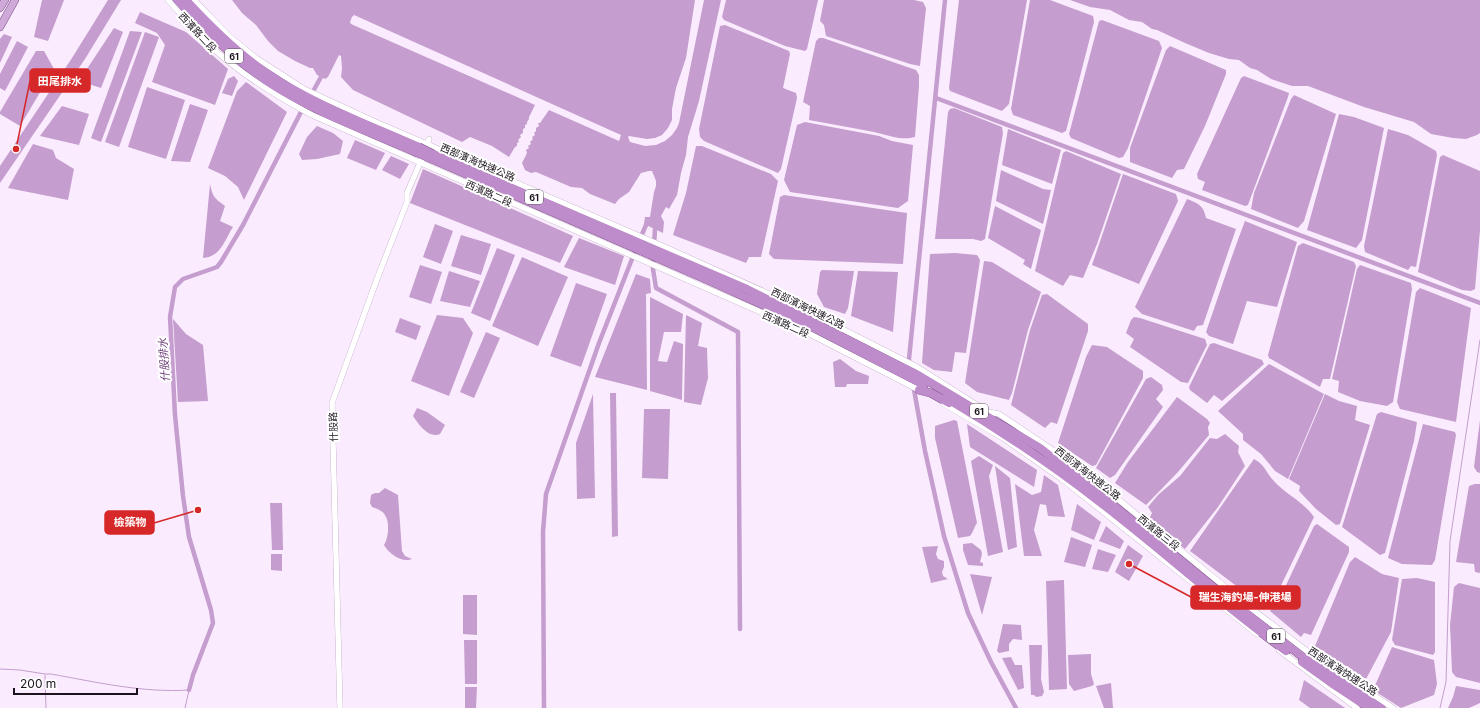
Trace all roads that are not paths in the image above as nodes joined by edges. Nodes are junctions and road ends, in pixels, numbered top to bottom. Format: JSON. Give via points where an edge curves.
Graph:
{"nodes":[{"id":1,"x":5,"y":0,"type":"edge"},
{"id":2,"x":15,"y":0,"type":"edge"},
{"id":3,"x":168,"y":0,"type":"edge"},
{"id":4,"x":177,"y":0,"type":"edge"},
{"id":5,"x":186,"y":0,"type":"edge"},
{"id":6,"x":194,"y":0,"type":"edge"},
{"id":7,"x":0,"y":8,"type":"edge"},
{"id":8,"x":0,"y":27,"type":"edge"},
{"id":9,"x":301,"y":97,"type":"junction"},
{"id":10,"x":316,"y":105,"type":"junction"},
{"id":11,"x":428,"y":142,"type":"junction"},
{"id":12,"x":420,"y":163,"type":"junction"},
{"id":13,"x":634,"y":244,"type":"junction"},
{"id":14,"x":900,"y":369,"type":"junction"},
{"id":15,"x":918,"y":378,"type":"junction"},
{"id":16,"x":988,"y":412,"type":"junction"},
{"id":17,"x":1040,"y":448,"type":"junction"},
{"id":18,"x":340,"y":708,"type":"edge"},
{"id":19,"x":1357,"y":708,"type":"edge"},
{"id":20,"x":1369,"y":708,"type":"edge"},
{"id":21,"x":1381,"y":708,"type":"edge"},
{"id":22,"x":1393,"y":708,"type":"edge"}],
"edges":[{"from":1,"to":7,"type":"main road"},
{"from":2,"to":8,"type":"main road"},
{"from":3,"to":9,"type":"street","name":"西濱路二段","via":[[221,55],[258,84]]},
{"from":4,"to":9,"type":"highway","name":"西部濱海快速公路","number":"61","via":[[233,56],[266,80]]},
{"from":5,"to":9,"type":"highway","name":"西部濱海快速公路","number":"61","via":[[246,58]]},
{"from":6,"to":9,"type":"street","name":"西濱路二段","via":[[230,37]]},
{"from":9,"to":10,"type":"highway","name":"西部濱海快速公路","number":"61"},
{"from":9,"to":10,"type":"street","name":"西濱路二段"},
{"from":10,"to":11,"type":"street","name":"西濱路二段"},
{"from":10,"to":12,"type":"street","name":"西濱路二段"},
{"from":10,"to":13,"type":"highway","name":"西部濱海快速公路","number":"61","bridge":true},
{"from":11,"to":12,"type":"street","name":"什股路"},
{"from":11,"to":13,"type":"street","name":"西濱路二段"},
{"from":12,"to":13,"type":"street","name":"西濱路二段"},
{"from":12,"to":18,"type":"street","name":"什股路","via":[[332,403]]},
{"from":13,"to":14,"type":"highway","name":"西部濱海快速公路","number":"61","via":[[747,289]]},
{"from":13,"to":14,"type":"street","name":"西濱路二段","via":[[662,268],[804,331]]},
{"from":13,"to":14,"type":"street","name":"西濱路二段","via":[[668,248],[807,311]]},
{"from":14,"to":15,"type":"highway","name":"西部濱海快速公路","number":"61"},
{"from":14,"to":15,"type":"street"},
{"from":15,"to":16,"type":"street","name":"西濱路三段"},
{"from":15,"to":17,"type":"highway","name":"西部濱海快速公路","number":"61"},
{"from":15,"to":19,"type":"street","name":"西濱路三段","via":[[1062,479],[1243,624]]},
{"from":15,"to":20,"type":"highway","name":"西部濱海快速公路","number":"61","via":[[931,393],[1009,437],[1053,467],[1098,500],[1258,630]]},
{"from":16,"to":17,"type":"highway","via":[[1031,438]]},
{"from":16,"to":22,"type":"street","name":"西濱路三段","via":[[999,414],[1060,455],[1302,647]]},
{"from":17,"to":21,"type":"highway","name":"西部濱海快速公路","number":"61","via":[[1299,654]]}]}
